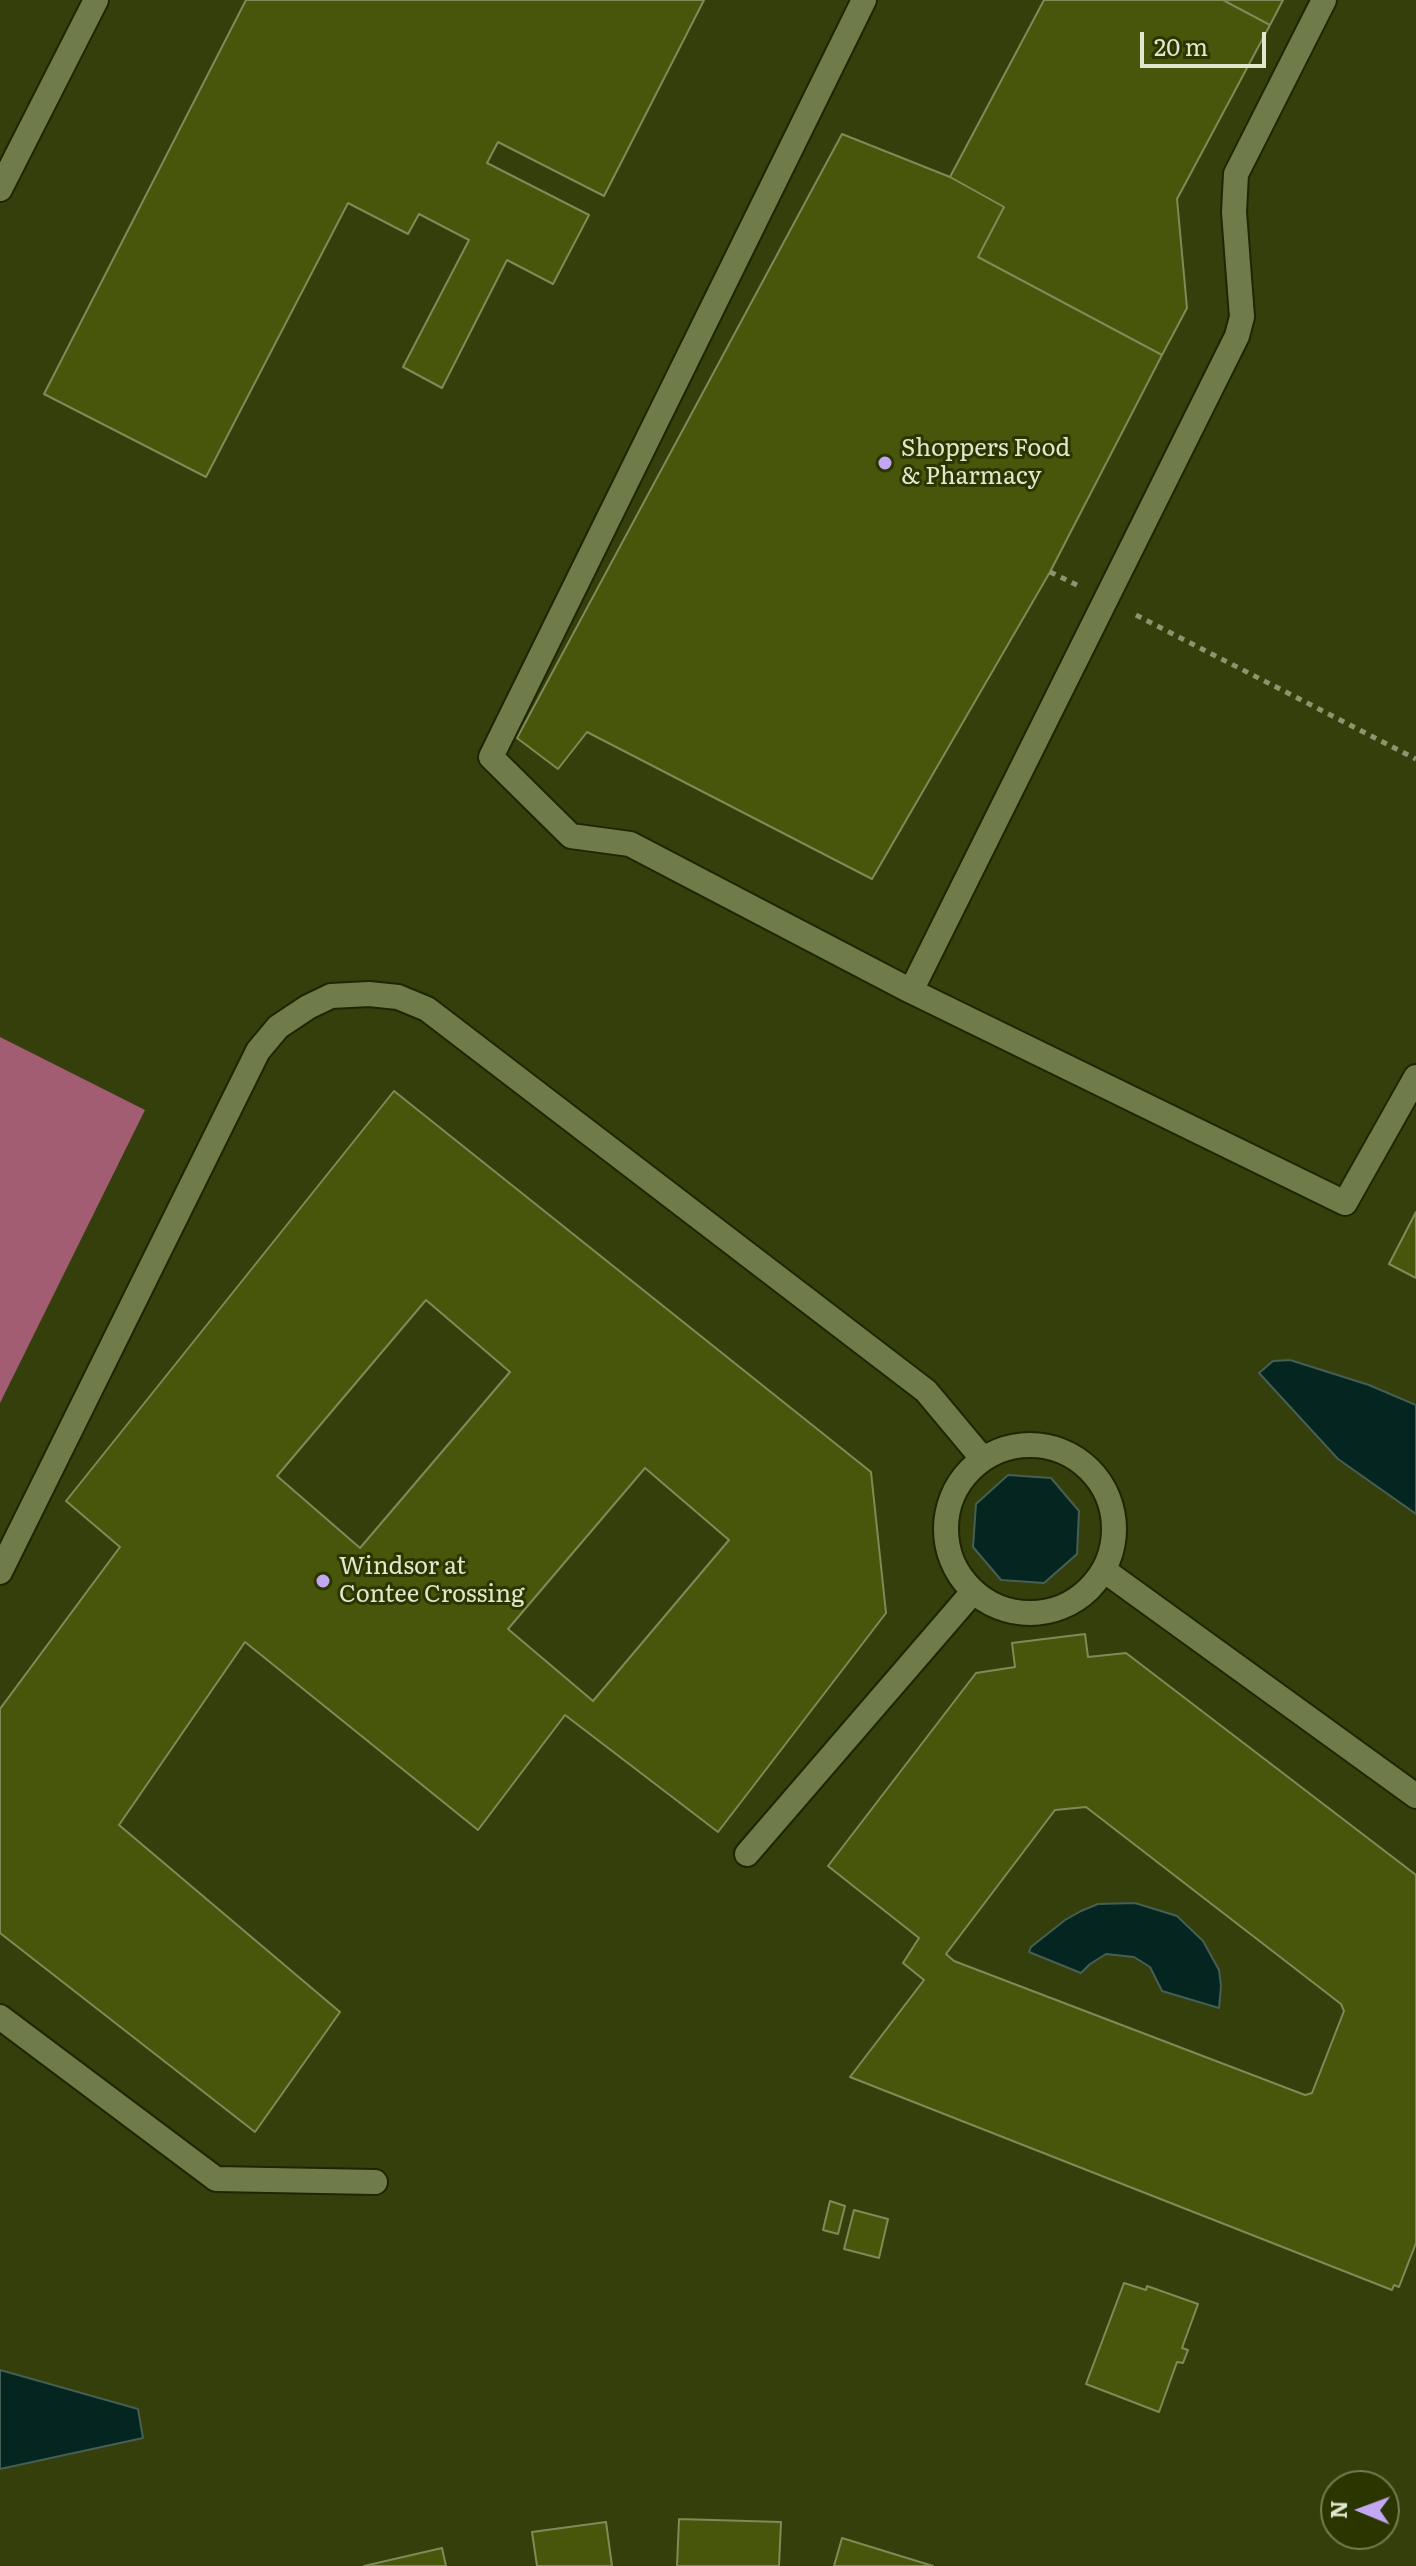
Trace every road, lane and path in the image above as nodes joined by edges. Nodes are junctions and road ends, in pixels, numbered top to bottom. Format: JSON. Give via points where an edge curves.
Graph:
{"nodes":[{"id":1,"x":96,"y":0,"type":"edge"},
{"id":2,"x":864,"y":0,"type":"edge"},
{"id":3,"x":1324,"y":0,"type":"edge"},
{"id":4,"x":0,"y":189,"type":"edge"},
{"id":5,"x":1050,"y":572,"type":"dead end"},
{"id":6,"x":1106,"y":600,"type":"junction"},
{"id":7,"x":1416,"y":759,"type":"edge"},
{"id":8,"x":911,"y":991,"type":"junction"},
{"id":9,"x":1416,"y":1077,"type":"edge"},
{"id":10,"x":982,"y":1458,"type":"junction"},
{"id":11,"x":1105,"y":1571,"type":"junction"},
{"id":12,"x":0,"y":1572,"type":"edge"},
{"id":13,"x":972,"y":1593,"type":"junction"},
{"id":14,"x":1416,"y":1796,"type":"edge"},
{"id":15,"x":747,"y":1854,"type":"dead end"},
{"id":16,"x":0,"y":2017,"type":"edge"},
{"id":17,"x":375,"y":2182,"type":"dead end"}],
"edges":[{"from":1,"to":4,"type":"street"},
{"from":2,"to":8,"type":"street","via":[[491,757],[571,836],[630,844]]},
{"from":3,"to":6,"type":"street","via":[[1236,174],[1242,317],[1237,336]]},
{"from":5,"to":6,"type":"path"},
{"from":6,"to":7,"type":"path"},
{"from":6,"to":8,"type":"street"},
{"from":8,"to":9,"type":"street","via":[[1345,1203]]},
{"from":10,"to":11,"type":"street","via":[[1026,1443],[1040,1446],[1069,1453],[1103,1484],[1116,1527]]},
{"from":10,"to":12,"type":"street","via":[[926,1391],[427,1009],[384,995],[331,996],[278,1027],[258,1051]]},
{"from":10,"to":13,"type":"street","via":[[950,1497],[946,1549]]},
{"from":11,"to":13,"type":"street","via":[[1068,1607],[1018,1615]]},
{"from":11,"to":14,"type":"street"},
{"from":13,"to":15,"type":"street"},
{"from":16,"to":17,"type":"street","via":[[216,2179]]}]}
